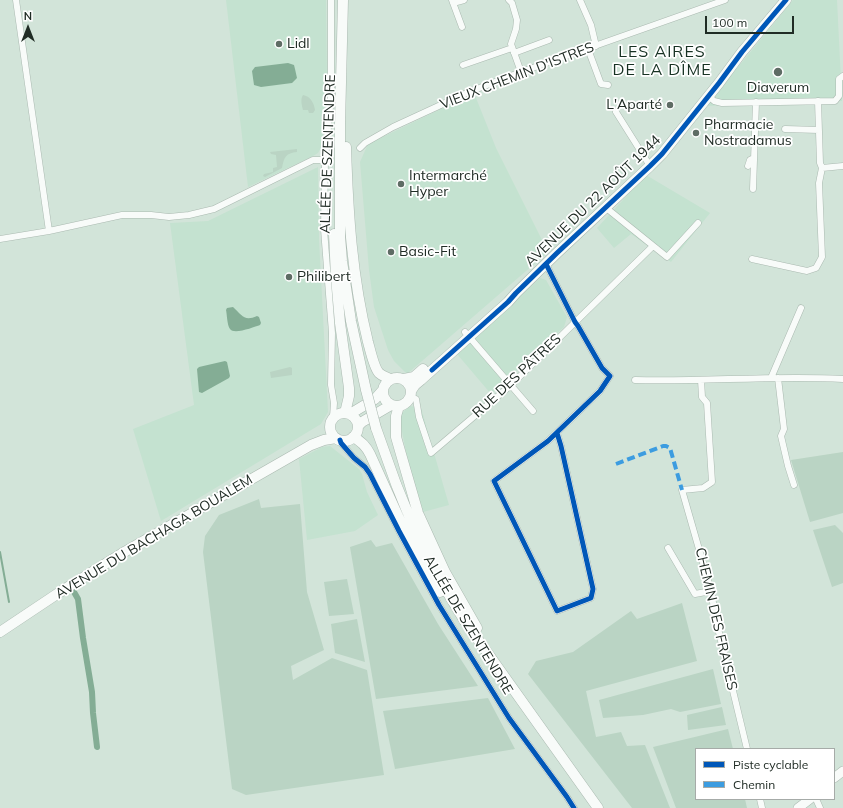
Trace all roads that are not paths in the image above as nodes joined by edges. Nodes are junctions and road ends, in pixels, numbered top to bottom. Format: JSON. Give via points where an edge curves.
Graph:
{"nodes":[{"id":1,"x":16,"y":0,"type":"edge"},
{"id":2,"x":330,"y":0,"type":"edge"},
{"id":3,"x":343,"y":0,"type":"edge"},
{"id":4,"x":464,"y":0,"type":"edge"},
{"id":5,"x":509,"y":0,"type":"edge"},
{"id":6,"x":580,"y":0,"type":"edge"},
{"id":7,"x":725,"y":0,"type":"edge"},
{"id":8,"x":786,"y":0,"type":"edge"},
{"id":9,"x":452,"y":2,"type":"edge"},
{"id":10,"x":462,"y":27,"type":"dead end"},
{"id":11,"x":549,"y":40,"type":"dead end"},
{"id":12,"x":596,"y":46,"type":"junction"},
{"id":13,"x":342,"y":48,"type":"junction"},
{"id":14,"x":588,"y":49,"type":"junction"},
{"id":15,"x":513,"y":51,"type":"junction"},
{"id":16,"x":463,"y":65,"type":"dead end"},
{"id":17,"x":521,"y":72,"type":"junction"},
{"id":18,"x":843,"y":76,"type":"edge"},
{"id":19,"x":608,"y":85,"type":"dead end"},
{"id":20,"x":709,"y":96,"type":"junction"},
{"id":21,"x":818,"y":101,"type":"junction"},
{"id":22,"x":756,"y":102,"type":"junction"},
{"id":23,"x":616,"y":112,"type":"dead end"},
{"id":24,"x":340,"y":124,"type":"junction"},
{"id":25,"x":785,"y":128,"type":"dead end"},
{"id":26,"x":819,"y":130,"type":"junction"},
{"id":27,"x":360,"y":148,"type":"dead end"},
{"id":28,"x":754,"y":158,"type":"junction"},
{"id":29,"x":325,"y":160,"type":"junction"},
{"id":30,"x":650,"y":166,"type":"junction"},
{"id":31,"x":748,"y":166,"type":"dead end"},
{"id":32,"x":843,"y":166,"type":"edge"},
{"id":33,"x":822,"y":168,"type":"junction"},
{"id":34,"x":753,"y":189,"type":"dead end"},
{"id":35,"x":605,"y":207,"type":"junction"},
{"id":36,"x":698,"y":223,"type":"dead end"},
{"id":37,"x":49,"y":231,"type":"junction"},
{"id":38,"x":0,"y":239,"type":"edge"},
{"id":39,"x":653,"y":246,"type":"junction"},
{"id":40,"x":752,"y":259,"type":"dead end"},
{"id":41,"x":546,"y":264,"type":"junction"},
{"id":42,"x":801,"y":308,"type":"dead end"},
{"id":43,"x":575,"y":322,"type":"junction"},
{"id":44,"x":467,"y":334,"type":"junction"},
{"id":45,"x":452,"y":348,"type":"junction"},
{"id":46,"x":771,"y":378,"type":"junction"},
{"id":47,"x":778,"y":378,"type":"junction"},
{"id":48,"x":390,"y":379,"type":"junction"},
{"id":49,"x":404,"y":379,"type":"junction"},
{"id":50,"x":843,"y":379,"type":"edge"},
{"id":51,"x":635,"y":380,"type":"dead end"},
{"id":52,"x":701,"y":380,"type":"junction"},
{"id":53,"x":511,"y":385,"type":"junction"},
{"id":54,"x":382,"y":391,"type":"junction"},
{"id":55,"x":411,"y":394,"type":"junction"},
{"id":56,"x":334,"y":403,"type":"junction"},
{"id":57,"x":395,"y":405,"type":"junction"},
{"id":58,"x":533,"y":411,"type":"dead end"},
{"id":59,"x":343,"y":414,"type":"junction"},
{"id":60,"x":358,"y":426,"type":"junction"},
{"id":61,"x":330,"y":428,"type":"junction"},
{"id":62,"x":557,"y":434,"type":"junction"},
{"id":63,"x":344,"y":439,"type":"junction"},
{"id":64,"x":548,"y":441,"type":"junction"},
{"id":65,"x":311,"y":445,"type":"junction"},
{"id":66,"x":561,"y":446,"type":"junction"},
{"id":67,"x":794,"y":485,"type":"dead end"},
{"id":68,"x":668,"y":548,"type":"dead end"},
{"id":69,"x":711,"y":591,"type":"junction"},
{"id":70,"x":464,"y":620,"type":"junction"},
{"id":71,"x":0,"y":632,"type":"edge"},
{"id":72,"x":491,"y":656,"type":"junction"},
{"id":73,"x":747,"y":748,"type":"edge"},
{"id":74,"x":843,"y":770,"type":"edge"},
{"id":75,"x":835,"y":777,"type":"edge"},
{"id":76,"x":809,"y":800,"type":"edge"},
{"id":77,"x":574,"y":808,"type":"edge"},
{"id":78,"x":598,"y":808,"type":"edge"},
{"id":79,"x":798,"y":808,"type":"edge"}],
"edges":[{"from":1,"to":37,"type":"street"},
{"from":2,"to":29,"type":"street","name":"ALLÉE DE SZENTENDRE","via":[[331,95]]},
{"from":3,"to":13,"type":"main road"},
{"from":4,"to":9,"type":"street"},
{"from":5,"to":15,"type":"street","via":[[517,20],[511,44]]},
{"from":6,"to":12,"type":"street","via":[[591,25]]},
{"from":7,"to":12,"type":"street","name":"VIEUX CHEMIN D'ISTRES"},
{"from":8,"to":20,"type":"main road","name":"AVENUE DU 22 AOÛT 1944"},
{"from":9,"to":10,"type":"street"},
{"from":11,"to":15,"type":"street"},
{"from":12,"to":14,"type":"street","name":"VIEUX CHEMIN D'ISTRES"},
{"from":13,"to":24,"type":"main road"},
{"from":13,"to":48,"type":"main road","via":[[346,71],[348,206],[353,261],[368,342],[376,368],[380,374]]},
{"from":14,"to":17,"type":"street","name":"VIEUX CHEMIN D'ISTRES"},
{"from":14,"to":19,"type":"street","via":[[601,84]]},
{"from":15,"to":16,"type":"street"},
{"from":15,"to":17,"type":"street"},
{"from":17,"to":27,"type":"street","name":"VIEUX CHEMIN D'ISTRES","via":[[469,92],[393,127]]},
{"from":18,"to":21,"type":"street","via":[[839,79],[839,96],[835,101]]},
{"from":20,"to":22,"type":"street","via":[[722,103]]},
{"from":20,"to":30,"type":"main road","name":"AVENUE DU 22 AOÛT 1944"},
{"from":21,"to":22,"type":"street"},
{"from":21,"to":26,"type":"street"},
{"from":22,"to":28,"type":"street"},
{"from":23,"to":30,"type":"street"},
{"from":24,"to":59,"type":"main road","via":[[335,173],[334,234],[340,322],[349,388]]},
{"from":24,"to":70,"type":"main road","bridge":true,"via":[[342,261],[351,321],[366,390],[376,428],[396,484],[419,538]]},
{"from":25,"to":26,"type":"street"},
{"from":26,"to":33,"type":"street"},
{"from":28,"to":31,"type":"street"},
{"from":28,"to":34,"type":"street"},
{"from":29,"to":37,"type":"street","via":[[313,160],[214,209],[169,217],[122,215]]},
{"from":29,"to":56,"type":"street","name":"ALLÉE DE SZENTENDRE","via":[[324,229]]},
{"from":30,"to":35,"type":"main road","name":"AVENUE DU 22 AOÛT 1944"},
{"from":32,"to":33,"type":"street"},
{"from":33,"to":40,"type":"street","via":[[819,183],[822,257],[816,268],[807,271]]},
{"from":35,"to":39,"type":"street"},
{"from":35,"to":41,"type":"main road","name":"AVENUE DU 22 AOÛT 1944"},
{"from":36,"to":39,"type":"street","via":[[666,257]]},
{"from":37,"to":38,"type":"street"},
{"from":39,"to":43,"type":"street","name":"RUE DES PÂTRES"},
{"from":41,"to":43,"type":"street"},
{"from":41,"to":44,"type":"main road","name":"AVENUE DU 22 AOÛT 1944","via":[[508,302]]},
{"from":42,"to":46,"type":"street"},
{"from":43,"to":53,"type":"street","name":"RUE DES PÂTRES"},
{"from":43,"to":62,"type":"street","via":[[602,368],[610,376],[600,391]]},
{"from":44,"to":45,"type":"main road","name":"AVENUE DU 22 AOÛT 1944"},
{"from":44,"to":53,"type":"street"},
{"from":45,"to":49,"type":"main road","name":"AVENUE DU 22 AOÛT 1944","via":[[416,375]]},
{"from":45,"to":55,"type":"main road","name":"AVENUE DU 22 AOÛT 1944","via":[[420,380]]},
{"from":46,"to":47,"type":"street"},
{"from":46,"to":52,"type":"street"},
{"from":47,"to":50,"type":"street"},
{"from":47,"to":67,"type":"street","via":[[784,429],[781,436]]},
{"from":48,"to":49,"type":"main road"},
{"from":48,"to":54,"type":"main road"},
{"from":49,"to":55,"type":"main road","via":[[408,382]]},
{"from":51,"to":52,"type":"street"},
{"from":52,"to":69,"type":"street","name":"CHEMIN DES FRAISES","via":[[702,397],[707,403],[712,482],[703,488],[682,490]]},
{"from":53,"to":55,"type":"street","name":"RUE DES PÂTRES","via":[[431,453],[416,399]]},
{"from":53,"to":58,"type":"street"},
{"from":54,"to":57,"type":"main road","via":[[384,399]]},
{"from":54,"to":59,"type":"main road","via":[[374,399]]},
{"from":55,"to":57,"type":"main road","via":[[406,403]]},
{"from":56,"to":59,"type":"street"},
{"from":56,"to":59,"type":"street","name":"ALLÉE DE SZENTENDRE"},
{"from":57,"to":60,"type":"main road"},
{"from":57,"to":72,"type":"main road","via":[[396,437],[418,513],[445,572]]},
{"from":59,"to":60,"type":"main road","via":[[356,420]]},
{"from":59,"to":61,"type":"main road","via":[[330,424]]},
{"from":60,"to":63,"type":"main road","via":[[356,434]]},
{"from":61,"to":63,"type":"main road","via":[[331,432]]},
{"from":61,"to":65,"type":"main road"},
{"from":62,"to":64,"type":"street"},
{"from":62,"to":66,"type":"street"},
{"from":63,"to":65,"type":"main road","via":[[324,440]]},
{"from":63,"to":70,"type":"main road","via":[[360,441],[366,447],[401,522],[428,571],[456,617]]},
{"from":63,"to":77,"type":"street","name":"ALLÉE DE SZENTENDRE","via":[[341,443],[370,474],[439,605],[509,718]]},
{"from":64,"to":66,"type":"street"},
{"from":64,"to":66,"type":"street","via":[[494,480],[557,611],[591,598],[593,589]]},
{"from":65,"to":71,"type":"main road","name":"AVENUE DU BACHAGA BOUALEM","via":[[120,555]]},
{"from":68,"to":69,"type":"street","via":[[695,594]]},
{"from":69,"to":73,"type":"street","name":"CHEMIN DES FRAISES"},
{"from":70,"to":72,"type":"main road"},
{"from":72,"to":78,"type":"main road"},
{"from":74,"to":75,"type":"street"},
{"from":76,"to":79,"type":"street"}]}
